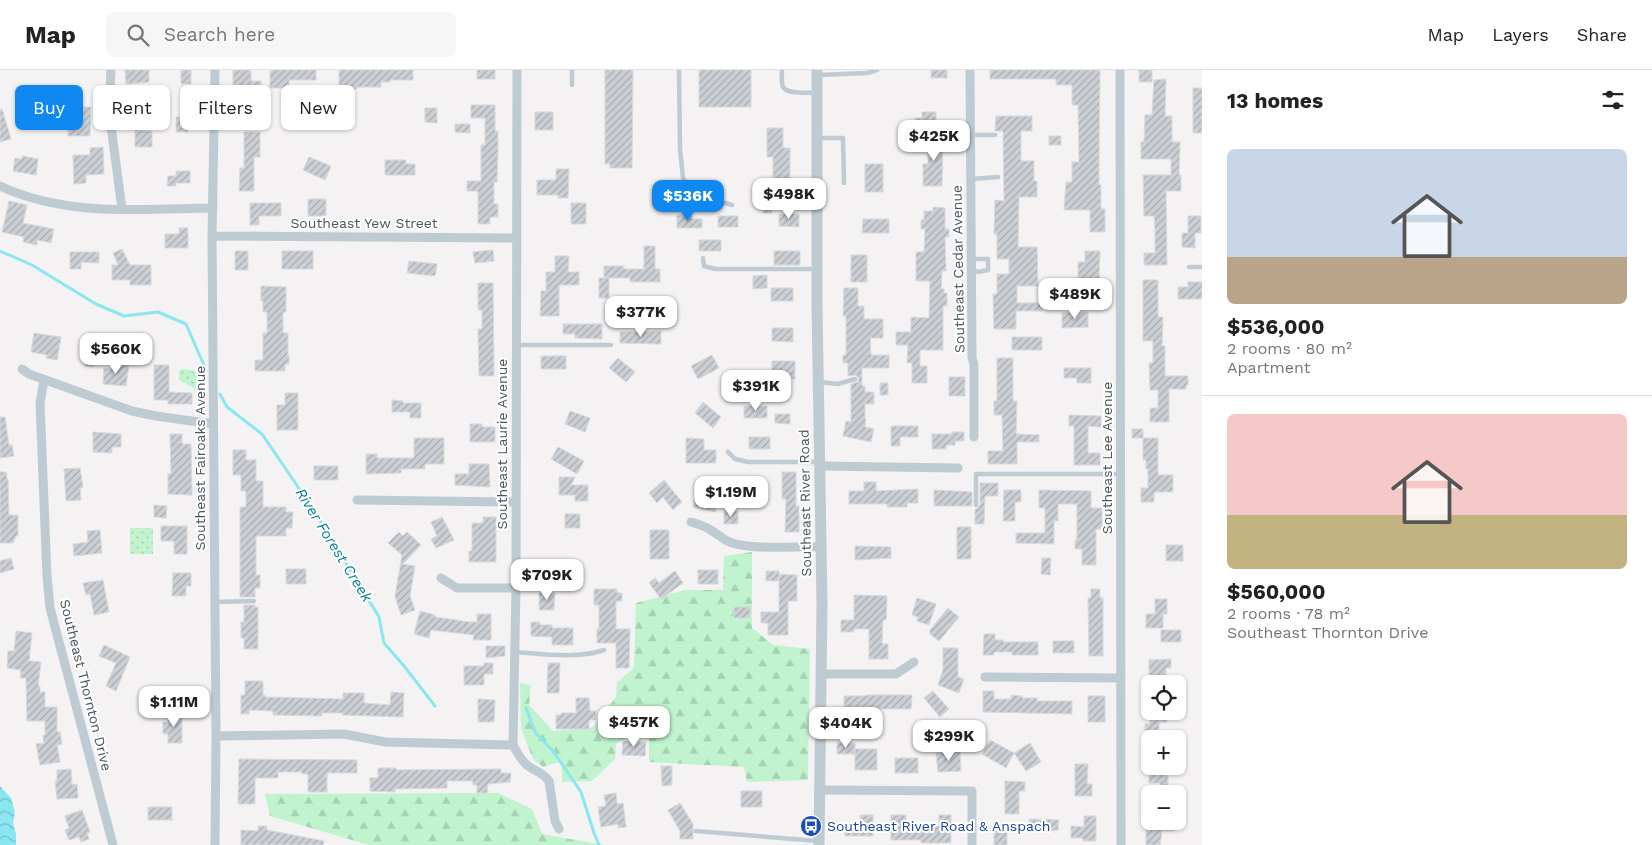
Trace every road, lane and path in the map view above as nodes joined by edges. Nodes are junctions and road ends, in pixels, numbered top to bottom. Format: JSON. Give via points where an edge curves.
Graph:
{"nodes":[{"id":1,"x":111,"y":70,"type":"edge"},
{"id":2,"x":215,"y":70,"type":"edge"},
{"id":3,"x":516,"y":70,"type":"edge"},
{"id":4,"x":572,"y":70,"type":"edge"},
{"id":5,"x":678,"y":70,"type":"edge"},
{"id":6,"x":782,"y":70,"type":"edge"},
{"id":7,"x":877,"y":70,"type":"edge"},
{"id":8,"x":970,"y":70,"type":"edge"},
{"id":9,"x":1120,"y":70,"type":"edge"},
{"id":10,"x":817,"y":72,"type":"edge"},
{"id":11,"x":572,"y":85,"type":"dead end"},
{"id":12,"x":817,"y":93,"type":"junction"},
{"id":13,"x":970,"y":135,"type":"junction"},
{"id":14,"x":995,"y":135,"type":"dead end"},
{"id":15,"x":816,"y":138,"type":"junction"},
{"id":16,"x":998,"y":178,"type":"dead end"},
{"id":17,"x":971,"y":179,"type":"junction"},
{"id":18,"x":844,"y":183,"type":"dead end"},
{"id":19,"x":0,"y":186,"type":"edge"},
{"id":20,"x":732,"y":205,"type":"dead end"},
{"id":21,"x":212,"y":208,"type":"junction"},
{"id":22,"x":122,"y":209,"type":"junction"},
{"id":23,"x":212,"y":236,"type":"junction"},
{"id":24,"x":516,"y":238,"type":"junction"},
{"id":25,"x":703,"y":258,"type":"dead end"},
{"id":26,"x":971,"y":258,"type":"junction"},
{"id":27,"x":1189,"y":267,"type":"dead end"},
{"id":28,"x":1202,"y":267,"type":"edge"},
{"id":29,"x":971,"y":268,"type":"junction"},
{"id":30,"x":816,"y":269,"type":"junction"},
{"id":31,"x":516,"y":345,"type":"junction"},
{"id":32,"x":611,"y":345,"type":"dead end"},
{"id":33,"x":22,"y":369,"type":"dead end"},
{"id":34,"x":855,"y":379,"type":"dead end"},
{"id":35,"x":44,"y":380,"type":"junction"},
{"id":36,"x":818,"y":382,"type":"junction"},
{"id":37,"x":213,"y":424,"type":"junction"},
{"id":38,"x":974,"y":437,"type":"dead end"},
{"id":39,"x":728,"y":452,"type":"dead end"},
{"id":40,"x":820,"y":464,"type":"junction"},
{"id":41,"x":958,"y":468,"type":"dead end"},
{"id":42,"x":1121,"y":474,"type":"junction"},
{"id":43,"x":357,"y":500,"type":"dead end"},
{"id":44,"x":516,"y":502,"type":"junction"},
{"id":45,"x":976,"y":505,"type":"dead end"},
{"id":46,"x":691,"y":522,"type":"dead end"},
{"id":47,"x":821,"y":547,"type":"junction"},
{"id":48,"x":441,"y":578,"type":"dead end"},
{"id":49,"x":516,"y":588,"type":"junction"},
{"id":50,"x":254,"y":601,"type":"dead end"},
{"id":51,"x":215,"y":602,"type":"junction"},
{"id":52,"x":604,"y":650,"type":"dead end"},
{"id":53,"x":515,"y":652,"type":"junction"},
{"id":54,"x":914,"y":662,"type":"dead end"},
{"id":55,"x":822,"y":674,"type":"junction"},
{"id":56,"x":985,"y":676,"type":"dead end"},
{"id":57,"x":1121,"y":678,"type":"junction"},
{"id":58,"x":216,"y":736,"type":"junction"},
{"id":59,"x":513,"y":745,"type":"junction"},
{"id":60,"x":821,"y":790,"type":"junction"},
{"id":61,"x":559,"y":829,"type":"dead end"},
{"id":62,"x":696,"y":831,"type":"dead end"},
{"id":63,"x":819,"y":843,"type":"edge"},
{"id":64,"x":112,"y":845,"type":"edge"},
{"id":65,"x":215,"y":845,"type":"edge"},
{"id":66,"x":972,"y":845,"type":"edge"},
{"id":67,"x":1122,"y":845,"type":"edge"}],
"edges":[{"from":1,"to":22,"type":"street","via":[[109,111]]},
{"from":2,"to":21,"type":"street","name":"Southeast Fairoaks Avenue"},
{"from":3,"to":24,"type":"street","name":"Southeast Laurie Avenue"},
{"from":4,"to":11,"type":"lane"},
{"from":5,"to":20,"type":"lane","via":[[683,178],[701,196]]},
{"from":6,"to":12,"type":"lane","via":[[782,84],[788,92]]},
{"from":7,"to":10,"type":"lane","via":[[867,73]]},
{"from":8,"to":13,"type":"street","name":"Southeast Cedar Avenue"},
{"from":9,"to":42,"type":"street","name":"Southeast Lee Avenue"},
{"from":10,"to":12,"type":"street","name":"Southeast River Road"},
{"from":12,"to":15,"type":"street","name":"Southeast River Road"},
{"from":13,"to":14,"type":"lane"},
{"from":13,"to":17,"type":"street","name":"Southeast Cedar Avenue"},
{"from":15,"to":18,"type":"lane","via":[[843,138]]},
{"from":15,"to":30,"type":"street","name":"Southeast River Road"},
{"from":16,"to":17,"type":"lane"},
{"from":17,"to":26,"type":"street","name":"Southeast Cedar Avenue"},
{"from":19,"to":22,"type":"street","via":[[62,205]]},
{"from":21,"to":22,"type":"street"},
{"from":21,"to":23,"type":"street","name":"Southeast Fairoaks Avenue"},
{"from":23,"to":24,"type":"street","name":"Southeast Yew Street"},
{"from":23,"to":37,"type":"street","name":"Southeast Fairoaks Avenue"},
{"from":24,"to":31,"type":"street","name":"Southeast Laurie Avenue"},
{"from":25,"to":30,"type":"lane","via":[[704,266],[715,269]]},
{"from":26,"to":29,"type":"street","name":"Southeast Cedar Avenue"},
{"from":26,"to":29,"type":"lane","via":[[988,259],[988,270],[978,272]]},
{"from":27,"to":28,"type":"lane"},
{"from":29,"to":38,"type":"street","name":"Southeast Cedar Avenue"},
{"from":30,"to":36,"type":"street","name":"Southeast River Road"},
{"from":31,"to":32,"type":"lane"},
{"from":31,"to":44,"type":"street","name":"Southeast Laurie Avenue"},
{"from":33,"to":35,"type":"street"},
{"from":34,"to":36,"type":"lane","via":[[838,384]]},
{"from":35,"to":37,"type":"street","via":[[132,411]]},
{"from":35,"to":64,"type":"street","name":"Southeast Thornton Drive","via":[[40,403],[50,608]]},
{"from":36,"to":40,"type":"street","name":"Southeast River Road"},
{"from":37,"to":51,"type":"street","name":"Southeast Fairoaks Avenue"},
{"from":39,"to":40,"type":"lane","via":[[735,459],[748,462]]},
{"from":40,"to":41,"type":"street"},
{"from":40,"to":47,"type":"street","name":"Southeast River Road"},
{"from":42,"to":45,"type":"lane","via":[[976,474]]},
{"from":42,"to":57,"type":"street","name":"Southeast Lee Avenue"},
{"from":43,"to":44,"type":"street"},
{"from":44,"to":49,"type":"street","name":"Southeast Laurie Avenue"},
{"from":46,"to":47,"type":"street","via":[[734,544]]},
{"from":47,"to":55,"type":"street","name":"Southeast River Road"},
{"from":48,"to":49,"type":"street","via":[[457,588]]},
{"from":49,"to":53,"type":"street","name":"Southeast Laurie Avenue"},
{"from":50,"to":51,"type":"lane"},
{"from":51,"to":58,"type":"street","name":"Southeast Fairoaks Avenue"},
{"from":52,"to":53,"type":"lane","via":[[593,654]]},
{"from":53,"to":59,"type":"street","name":"Southeast Laurie Avenue"},
{"from":54,"to":55,"type":"street","via":[[896,674]]},
{"from":55,"to":60,"type":"street","name":"Southeast River Road"},
{"from":56,"to":57,"type":"street"},
{"from":57,"to":67,"type":"street","name":"Southeast Lee Avenue"},
{"from":58,"to":59,"type":"street","via":[[344,734],[385,742]]},
{"from":58,"to":65,"type":"street","name":"Southeast Fairoaks Avenue"},
{"from":59,"to":61,"type":"street","via":[[518,756],[549,781]]},
{"from":60,"to":63,"type":"street","name":"Southeast River Road"},
{"from":60,"to":66,"type":"street","via":[[972,791]]},
{"from":62,"to":63,"type":"lane"}]}
